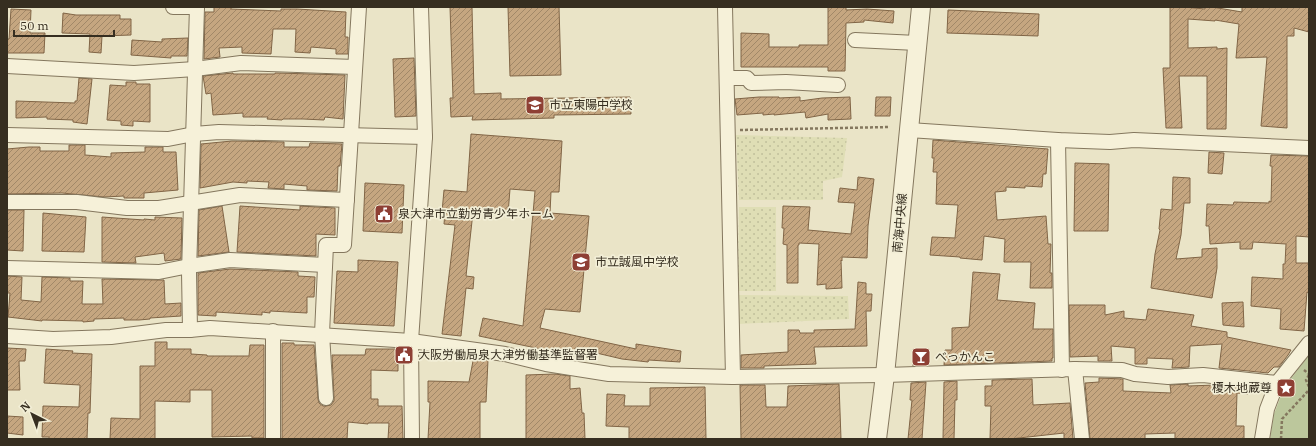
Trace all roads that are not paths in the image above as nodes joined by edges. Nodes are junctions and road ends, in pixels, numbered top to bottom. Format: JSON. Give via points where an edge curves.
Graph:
{"nodes":[{"id":1,"x":173,"y":7,"type":"edge"},
{"id":2,"x":197,"y":7,"type":"edge"},
{"id":3,"x":359,"y":7,"type":"edge"},
{"id":4,"x":421,"y":7,"type":"edge"},
{"id":5,"x":725,"y":7,"type":"edge"},
{"id":6,"x":921,"y":7,"type":"edge"},
{"id":7,"x":855,"y":40,"type":"dead end"},
{"id":8,"x":917,"y":43,"type":"junction"},
{"id":9,"x":7,"y":66,"type":"edge"},
{"id":10,"x":355,"y":67,"type":"junction"},
{"id":11,"x":195,"y":69,"type":"junction"},
{"id":12,"x":727,"y":78,"type":"junction"},
{"id":13,"x":838,"y":85,"type":"dead end"},
{"id":14,"x":908,"y":130,"type":"junction"},
{"id":15,"x":194,"y":134,"type":"junction"},
{"id":16,"x":7,"y":135,"type":"edge"},
{"id":17,"x":351,"y":135,"type":"junction"},
{"id":18,"x":425,"y":137,"type":"junction"},
{"id":19,"x":1058,"y":140,"type":"junction"},
{"id":20,"x":1309,"y":148,"type":"edge"},
{"id":21,"x":347,"y":200,"type":"junction"},
{"id":22,"x":7,"y":202,"type":"edge"},
{"id":23,"x":191,"y":203,"type":"junction"},
{"id":24,"x":325,"y":265,"type":"junction"},
{"id":25,"x":189,"y":266,"type":"junction"},
{"id":26,"x":7,"y":268,"type":"edge"},
{"id":27,"x":190,"y":330,"type":"junction"},
{"id":28,"x":273,"y":332,"type":"junction"},
{"id":29,"x":322,"y":334,"type":"junction"},
{"id":30,"x":7,"y":336,"type":"edge"},
{"id":31,"x":411,"y":341,"type":"junction"},
{"id":32,"x":1309,"y":343,"type":"edge"},
{"id":33,"x":1068,"y":369,"type":"junction"},
{"id":34,"x":885,"y":375,"type":"junction"},
{"id":35,"x":733,"y":377,"type":"junction"},
{"id":36,"x":1277,"y":383,"type":"junction"},
{"id":37,"x":326,"y":398,"type":"dead end"},
{"id":38,"x":273,"y":439,"type":"edge"},
{"id":39,"x":412,"y":439,"type":"edge"},
{"id":40,"x":877,"y":439,"type":"edge"},
{"id":41,"x":1082,"y":439,"type":"edge"},
{"id":42,"x":1262,"y":439,"type":"edge"}],
"edges":[{"from":1,"to":2,"type":"street"},
{"from":2,"to":11,"type":"street"},
{"from":3,"to":10,"type":"street"},
{"from":4,"to":18,"type":"street"},
{"from":5,"to":12,"type":"street"},
{"from":6,"to":8,"type":"street","name":"南海中央線"},
{"from":7,"to":8,"type":"street"},
{"from":8,"to":14,"type":"street","name":"南海中央線"},
{"from":9,"to":11,"type":"street","via":[[134,73]]},
{"from":10,"to":11,"type":"street","via":[[241,63]]},
{"from":10,"to":17,"type":"street"},
{"from":11,"to":15,"type":"street"},
{"from":12,"to":13,"type":"street","via":[[747,78],[751,84],[786,82]]},
{"from":12,"to":35,"type":"street"},
{"from":14,"to":19,"type":"street"},
{"from":14,"to":34,"type":"street","name":"南海中央線"},
{"from":15,"to":16,"type":"street","via":[[168,139]]},
{"from":15,"to":17,"type":"street","via":[[219,132]]},
{"from":15,"to":23,"type":"street"},
{"from":17,"to":18,"type":"street"},
{"from":17,"to":21,"type":"street"},
{"from":18,"to":31,"type":"street"},
{"from":19,"to":20,"type":"street","via":[[1134,140]]},
{"from":19,"to":33,"type":"street"},
{"from":21,"to":23,"type":"street","via":[[240,195]]},
{"from":21,"to":24,"type":"street","via":[[344,245],[326,245]]},
{"from":22,"to":23,"type":"street","via":[[77,202],[127,208],[159,208]]},
{"from":23,"to":25,"type":"street"},
{"from":24,"to":25,"type":"street","via":[[230,260]]},
{"from":24,"to":29,"type":"street"},
{"from":25,"to":26,"type":"street","via":[[160,272]]},
{"from":25,"to":27,"type":"street"},
{"from":27,"to":28,"type":"street","via":[[210,328]]},
{"from":27,"to":30,"type":"street","via":[[60,339]]},
{"from":28,"to":29,"type":"street"},
{"from":28,"to":38,"type":"street"},
{"from":29,"to":31,"type":"street"},
{"from":29,"to":37,"type":"street"},
{"from":31,"to":35,"type":"street","via":[[505,354],[546,364],[608,374]]},
{"from":31,"to":39,"type":"street"},
{"from":32,"to":36,"type":"street"},
{"from":33,"to":34,"type":"street"},
{"from":33,"to":36,"type":"street","via":[[1122,370],[1168,377],[1203,375]]},
{"from":33,"to":41,"type":"street"},
{"from":34,"to":35,"type":"street"},
{"from":34,"to":40,"type":"street","name":"南海中央線"},
{"from":36,"to":42,"type":"street","via":[[1267,409]]}]}
